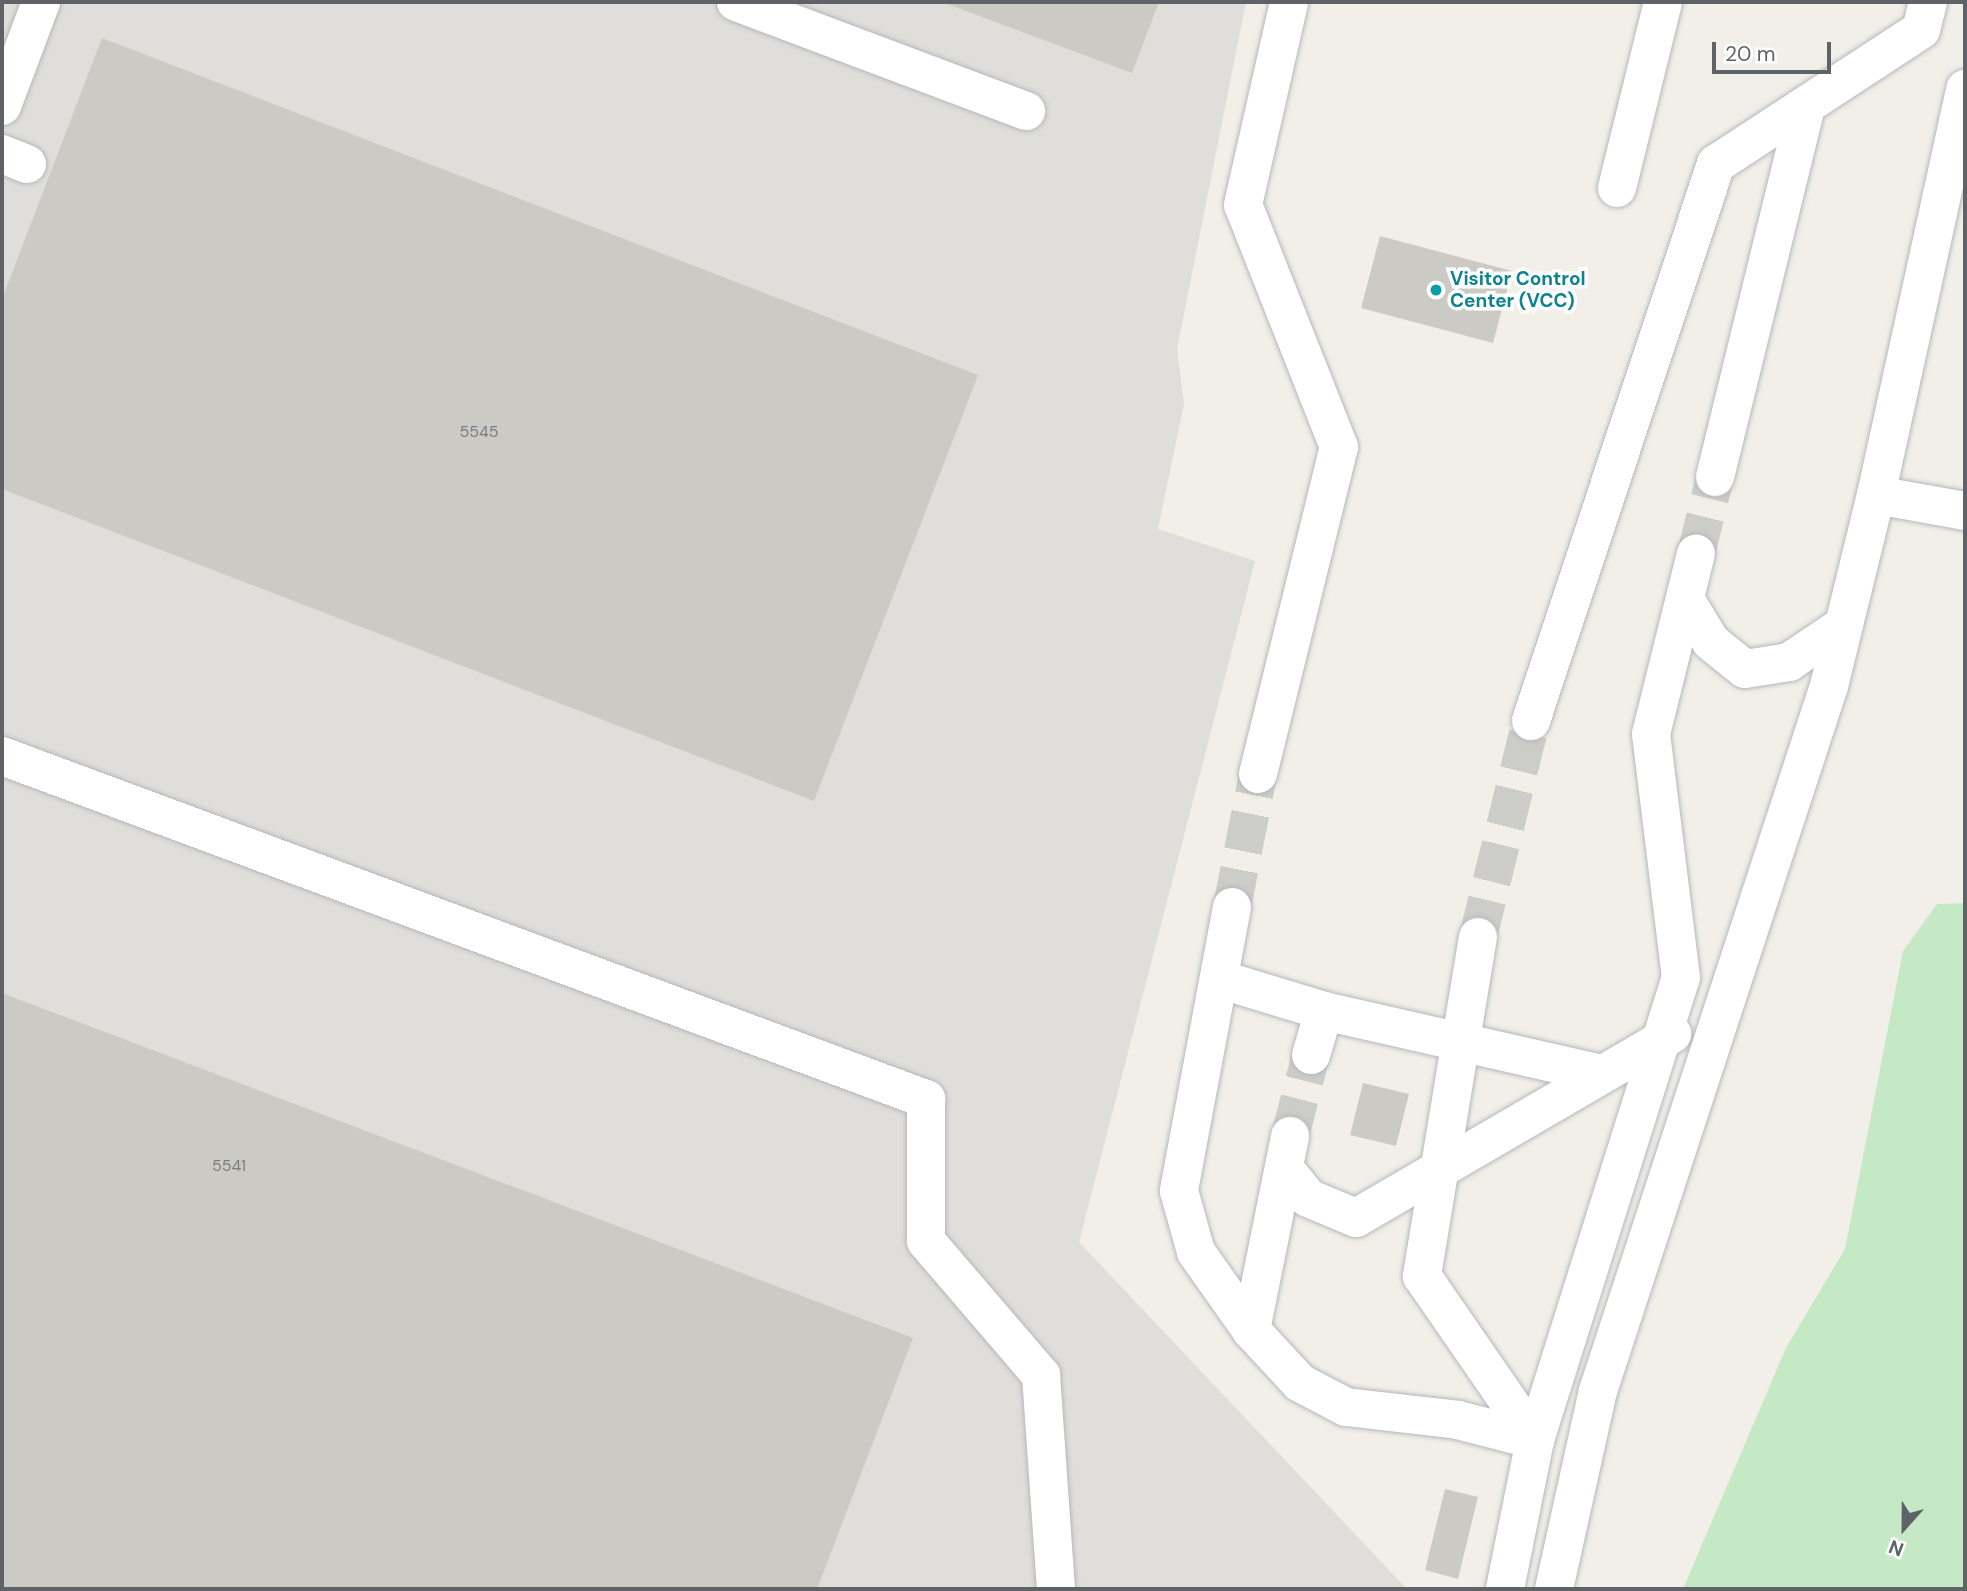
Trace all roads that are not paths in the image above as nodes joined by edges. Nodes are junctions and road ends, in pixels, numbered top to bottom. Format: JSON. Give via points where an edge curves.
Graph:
{"nodes":[{"id":1,"x":41,"y":2,"type":"edge"},
{"id":2,"x":736,"y":2,"type":"edge"},
{"id":3,"x":1289,"y":2,"type":"edge"},
{"id":4,"x":1663,"y":2,"type":"edge"},
{"id":5,"x":1928,"y":2,"type":"edge"},
{"id":6,"x":1965,"y":89,"type":"edge"},
{"id":7,"x":2,"y":106,"type":"edge"},
{"id":8,"x":1806,"y":106,"type":"junction"},
{"id":9,"x":1026,"y":111,"type":"dead end"},
{"id":10,"x":1616,"y":188,"type":"dead end"},
{"id":11,"x":1715,"y":477,"type":"tunnel mouth"},
{"id":12,"x":1876,"y":495,"type":"junction"},
{"id":13,"x":1965,"y":512,"type":"edge"},
{"id":14,"x":1696,"y":554,"type":"tunnel mouth"},
{"id":15,"x":1685,"y":599,"type":"junction"},
{"id":16,"x":1844,"y":625,"type":"junction"},
{"id":17,"x":1531,"y":721,"type":"tunnel mouth"},
{"id":18,"x":2,"y":756,"type":"edge"},
{"id":19,"x":1258,"y":774,"type":"tunnel mouth"},
{"id":20,"x":1232,"y":907,"type":"tunnel mouth"},
{"id":21,"x":1478,"y":937,"type":"tunnel mouth"},
{"id":22,"x":1219,"y":979,"type":"junction"},
{"id":23,"x":1725,"y":1004,"type":"junction"},
{"id":24,"x":1324,"y":1011,"type":"junction"},
{"id":25,"x":1661,"y":1040,"type":"junction"},
{"id":26,"x":1460,"y":1042,"type":"junction"},
{"id":27,"x":1311,"y":1055,"type":"tunnel mouth"},
{"id":28,"x":1602,"y":1074,"type":"junction"},
{"id":29,"x":1440,"y":1170,"type":"junction"},
{"id":30,"x":1251,"y":1330,"type":"junction"},
{"id":31,"x":1535,"y":1440,"type":"junction"},
{"id":32,"x":1056,"y":1589,"type":"edge"},
{"id":33,"x":1505,"y":1589,"type":"edge"},
{"id":34,"x":1554,"y":1589,"type":"edge"}],
"edges":[{"from":1,"to":7,"type":"street"},
{"from":2,"to":9,"type":"street"},
{"from":3,"to":19,"type":"street","via":[[1243,205],[1339,447]]},
{"from":4,"to":10,"type":"street"},
{"from":5,"to":8,"type":"street","via":[[1922,30]]},
{"from":6,"to":12,"type":"street"},
{"from":8,"to":11,"type":"street"},
{"from":8,"to":17,"type":"street","via":[[1716,164]]},
{"from":12,"to":13,"type":"street"},
{"from":12,"to":16,"type":"street"},
{"from":14,"to":15,"type":"street"},
{"from":15,"to":16,"type":"street","via":[[1711,642],[1745,669],[1789,662]]},
{"from":15,"to":25,"type":"street","via":[[1651,734],[1681,978]]},
{"from":16,"to":23,"type":"street","via":[[1829,686]]},
{"from":18,"to":32,"type":"street","via":[[926,1098],[926,1241],[1041,1375]]},
{"from":20,"to":22,"type":"street"},
{"from":21,"to":26,"type":"street"},
{"from":22,"to":24,"type":"street"},
{"from":22,"to":30,"type":"street","via":[[1179,1191],[1196,1252]]},
{"from":23,"to":25,"type":"street"},
{"from":23,"to":34,"type":"street","via":[[1598,1391]]},
{"from":24,"to":26,"type":"street"},
{"from":24,"to":27,"type":"street"},
{"from":25,"to":28,"type":"street"},
{"from":25,"to":31,"type":"street"},
{"from":26,"to":28,"type":"street"},
{"from":26,"to":29,"type":"street"},
{"from":28,"to":29,"type":"street"},
{"from":29,"to":30,"type":"street","via":[[1356,1219],[1308,1199],[1287,1152]]},
{"from":29,"to":31,"type":"street","via":[[1422,1276]]},
{"from":30,"to":31,"type":"street","via":[[1300,1383],[1346,1408],[1458,1420]]},
{"from":31,"to":33,"type":"street"}]}
